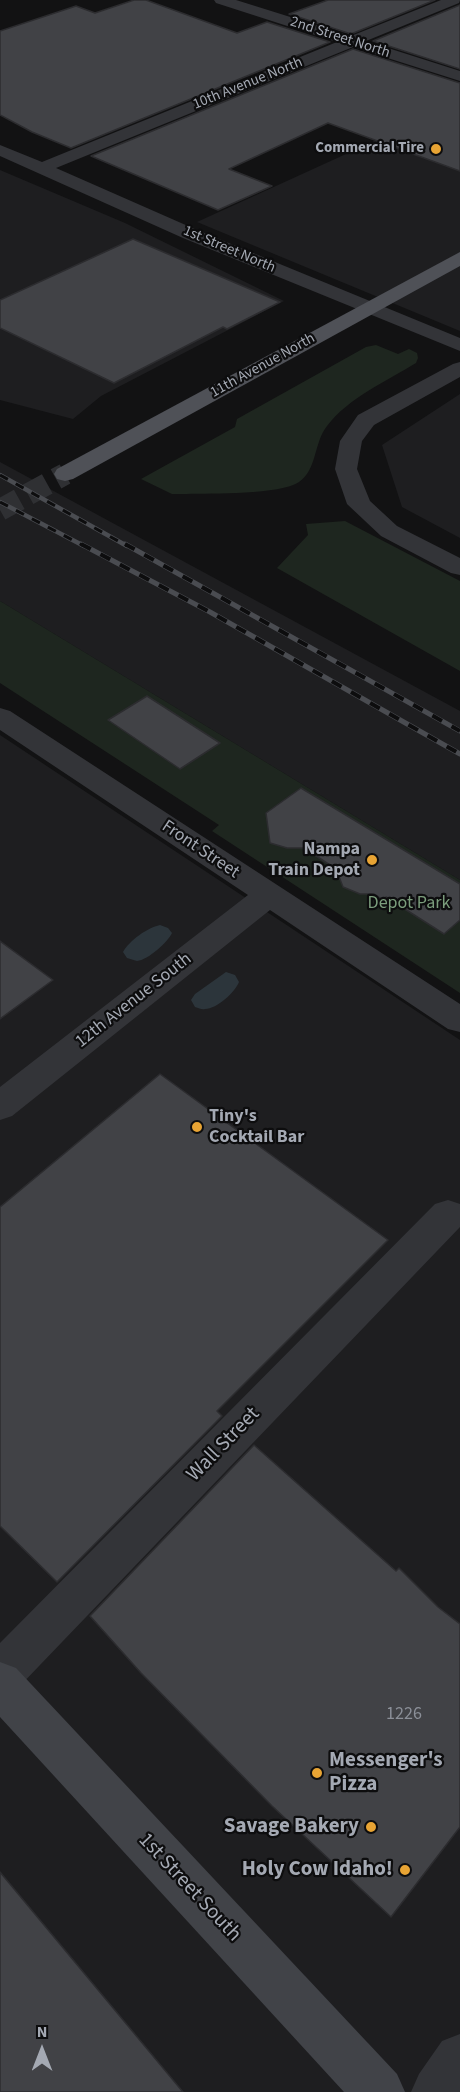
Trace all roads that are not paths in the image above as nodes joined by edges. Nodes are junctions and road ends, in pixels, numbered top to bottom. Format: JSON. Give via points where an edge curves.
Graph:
{"nodes":[{"id":1,"x":221,"y":0,"type":"edge"},
{"id":2,"x":454,"y":0,"type":"edge"},
{"id":3,"x":352,"y":42,"type":"junction"},
{"id":4,"x":460,"y":76,"type":"edge"},
{"id":5,"x":0,"y":150,"type":"edge"},
{"id":6,"x":42,"y":168,"type":"junction"},
{"id":7,"x":460,"y":258,"type":"edge"},
{"id":8,"x":368,"y":308,"type":"junction"},
{"id":9,"x":460,"y":345,"type":"edge"},
{"id":10,"x":460,"y":368,"type":"edge"},
{"id":11,"x":65,"y":474,"type":"tunnel mouth"},
{"id":12,"x":460,"y":568,"type":"edge"},
{"id":13,"x":0,"y":717,"type":"edge"},
{"id":14,"x":268,"y":895,"type":"junction"},
{"id":15,"x":460,"y":1020,"type":"edge"},
{"id":16,"x":0,"y":1106,"type":"edge"},
{"id":17,"x":448,"y":1215,"type":"dead end"},
{"id":18,"x":0,"y":1674,"type":"edge"},
{"id":19,"x":0,"y":1684,"type":"edge"},
{"id":20,"x":460,"y":2059,"type":"edge"},
{"id":21,"x":379,"y":2092,"type":"edge"},
{"id":22,"x":437,"y":2092,"type":"edge"}],
"edges":[{"from":1,"to":3,"type":"street","name":"2nd Street North"},
{"from":2,"to":3,"type":"street","name":"10th Avenue North"},
{"from":3,"to":4,"type":"street","name":"2nd Street North"},
{"from":3,"to":6,"type":"street","name":"10th Avenue North"},
{"from":5,"to":6,"type":"street","name":"1st Street North"},
{"from":6,"to":8,"type":"street","name":"1st Street North"},
{"from":7,"to":8,"type":"main road","name":"11th Avenue North"},
{"from":8,"to":9,"type":"street","name":"1st Street North"},
{"from":8,"to":11,"type":"main road","name":"11th Avenue North"},
{"from":10,"to":12,"type":"street","via":[[366,420],[351,441],[346,469],[359,504],[389,531]]},
{"from":13,"to":14,"type":"street","name":"Front Street"},
{"from":14,"to":15,"type":"street","name":"Front Street"},
{"from":14,"to":16,"type":"street","name":"12th Avenue South"},
{"from":17,"to":18,"type":"street","name":"Wall Street"},
{"from":19,"to":21,"type":"street","name":"1st Street South"},
{"from":20,"to":22,"type":"street"}]}
